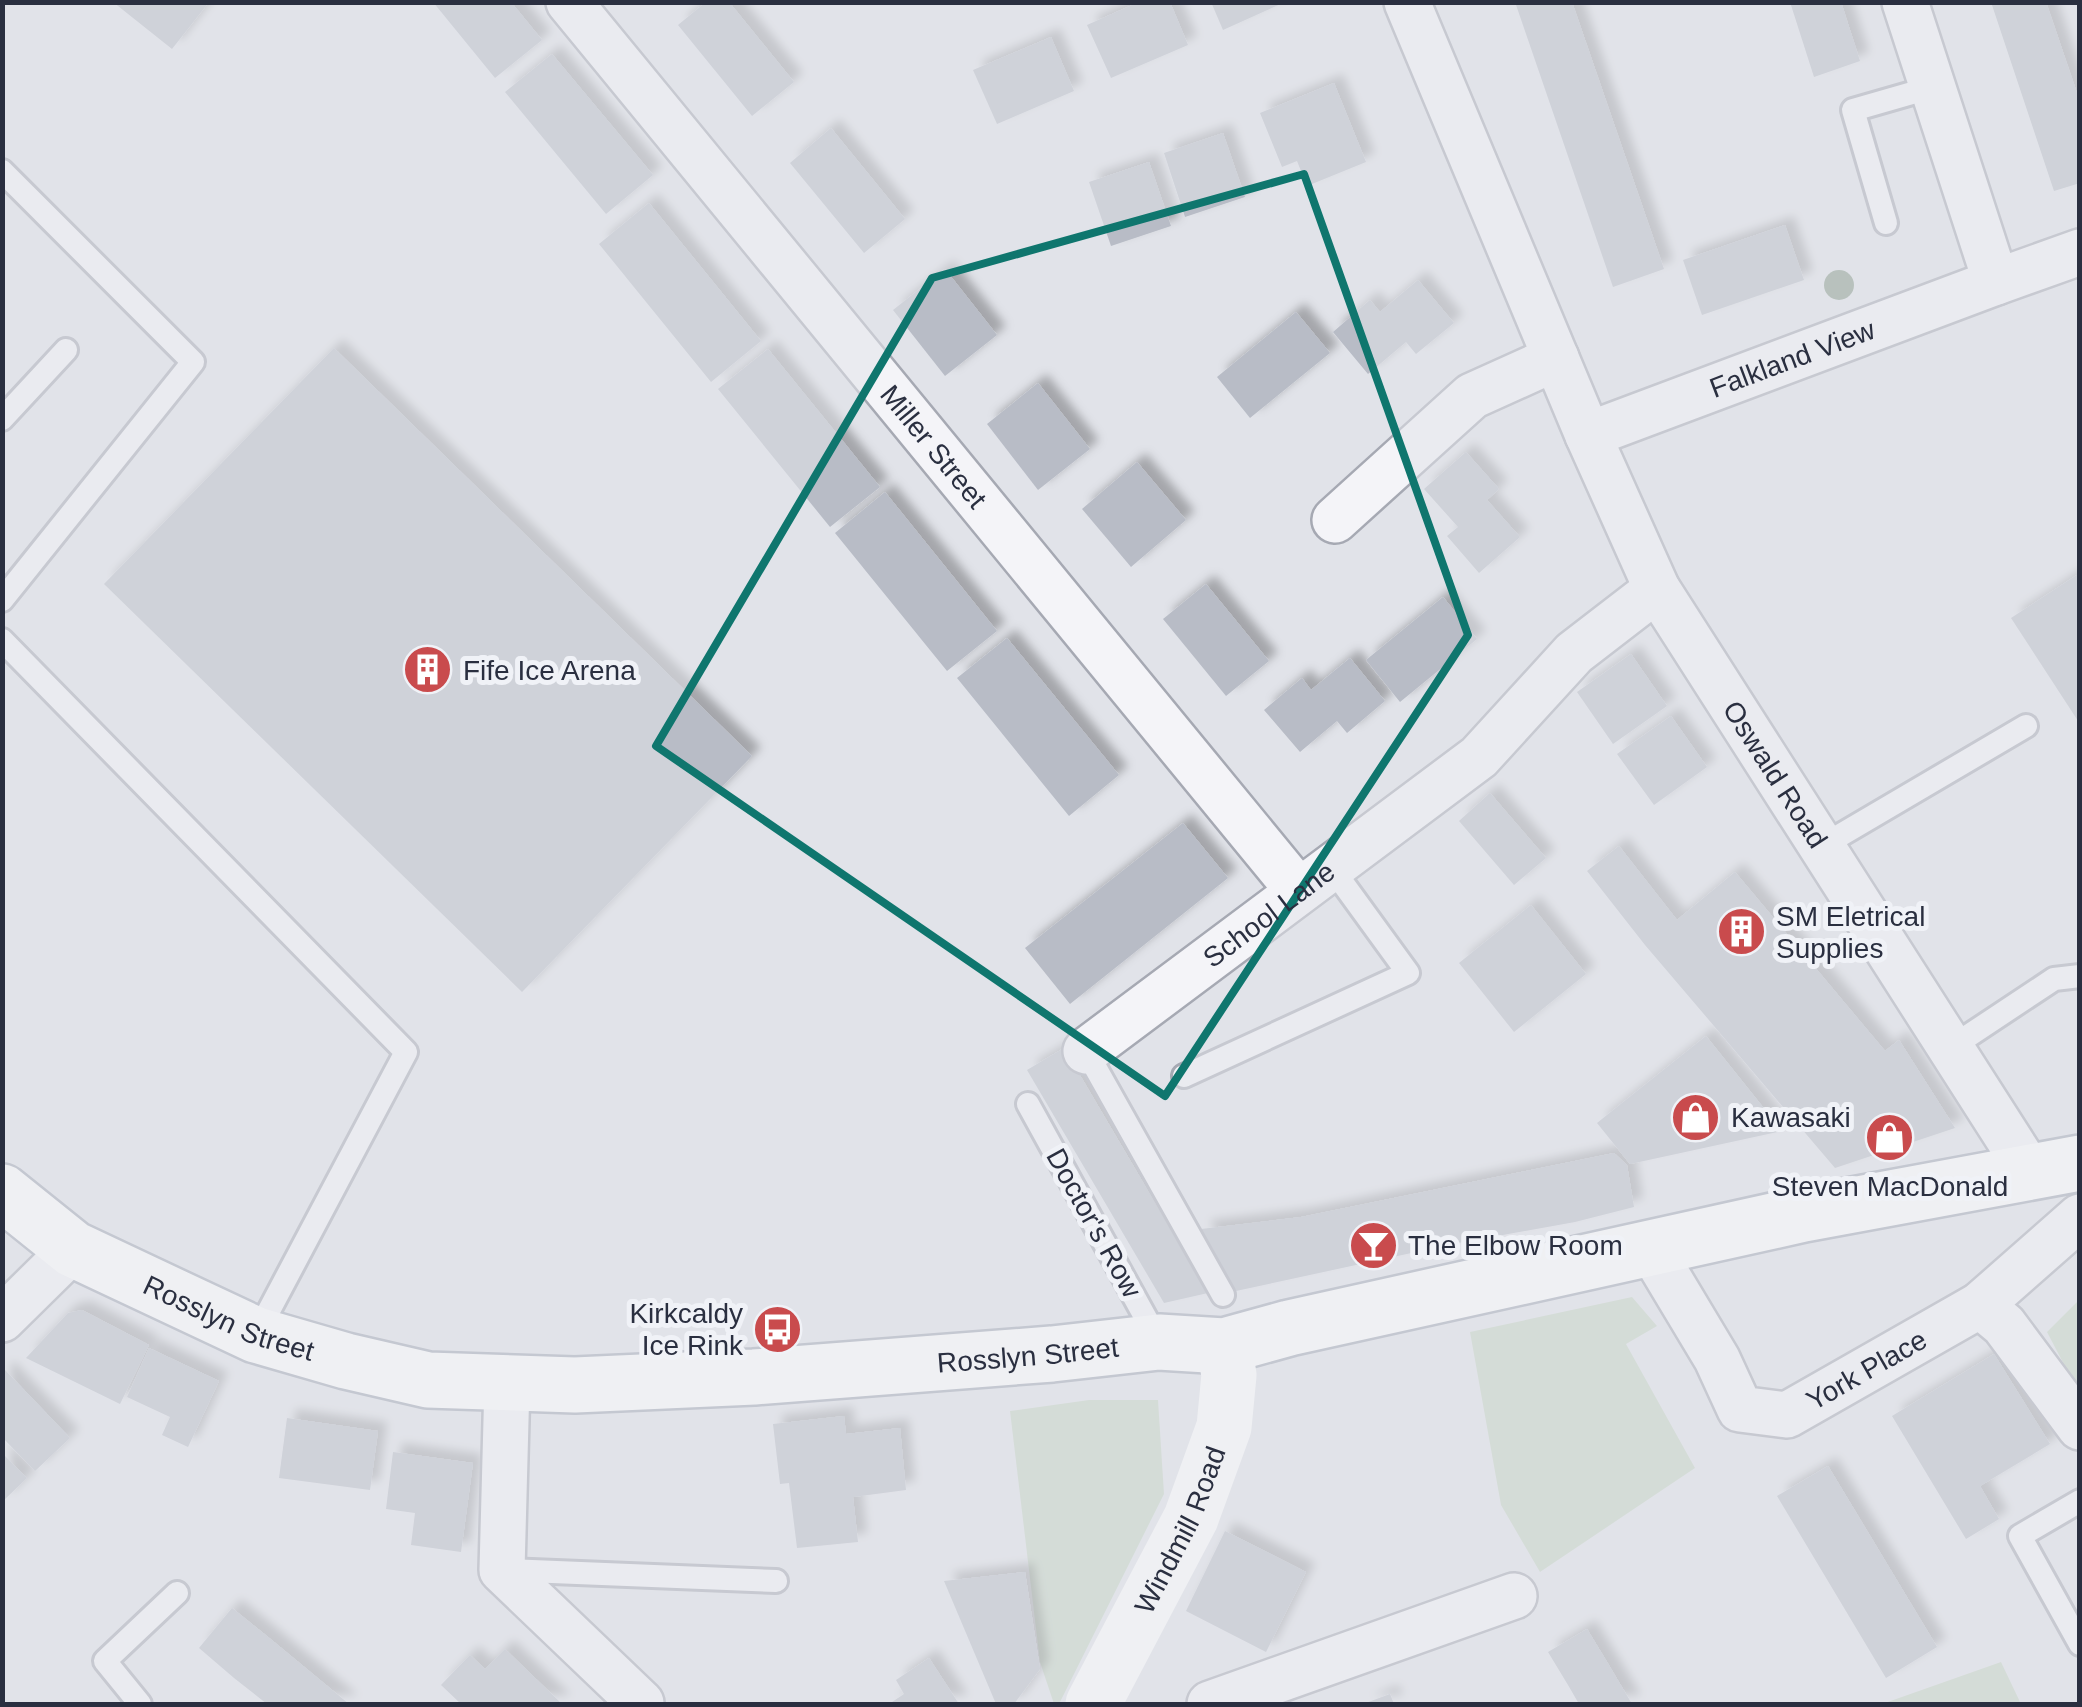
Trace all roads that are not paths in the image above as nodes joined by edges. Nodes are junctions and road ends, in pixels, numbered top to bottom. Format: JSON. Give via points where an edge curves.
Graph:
{"nodes":[{"id":1,"x":569,"y":2,"type":"edge"},
{"id":2,"x":1407,"y":2,"type":"edge"},
{"id":3,"x":1905,"y":2,"type":"edge"},
{"id":4,"x":1933,"y":87,"type":"junction"},
{"id":5,"x":2,"y":172,"type":"edge"},
{"id":6,"x":1886,"y":223,"type":"dead end"},
{"id":7,"x":2080,"y":252,"type":"edge"},
{"id":8,"x":1996,"y":282,"type":"junction"},
{"id":9,"x":66,"y":350,"type":"dead end"},
{"id":10,"x":1556,"y":358,"type":"junction"},
{"id":11,"x":2,"y":420,"type":"edge"},
{"id":12,"x":1588,"y":434,"type":"junction"},
{"id":13,"x":1335,"y":520,"type":"dead end"},
{"id":14,"x":1657,"y":589,"type":"junction"},
{"id":15,"x":2,"y":600,"type":"edge"},
{"id":16,"x":2,"y":640,"type":"edge"},
{"id":17,"x":2026,"y":726,"type":"dead end"},
{"id":18,"x":1822,"y":846,"type":"junction"},
{"id":19,"x":1315,"y":878,"type":"junction"},
{"id":20,"x":2080,"y":976,"type":"edge"},
{"id":21,"x":1950,"y":1048,"type":"junction"},
{"id":22,"x":1086,"y":1051,"type":"joint"},
{"id":23,"x":1184,"y":1076,"type":"dead end"},
{"id":24,"x":1028,"y":1104,"type":"dead end"},
{"id":25,"x":2055,"y":1168,"type":"edge"},
{"id":26,"x":2,"y":1192,"type":"edge"},
{"id":27,"x":2080,"y":1217,"type":"edge"},
{"id":28,"x":72,"y":1249,"type":"junction"},
{"id":29,"x":1651,"y":1249,"type":"junction"},
{"id":30,"x":1980,"y":1305,"type":"junction"},
{"id":31,"x":2,"y":1319,"type":"edge"},
{"id":32,"x":1224,"y":1320,"type":"junction"},
{"id":33,"x":256,"y":1335,"type":"junction"},
{"id":34,"x":1159,"y":1342,"type":"junction"},
{"id":35,"x":507,"y":1383,"type":"junction"},
{"id":36,"x":2080,"y":1427,"type":"edge"},
{"id":37,"x":2080,"y":1501,"type":"edge"},
{"id":38,"x":502,"y":1570,"type":"junction"},
{"id":39,"x":776,"y":1581,"type":"dead end"},
{"id":40,"x":177,"y":1593,"type":"dead end"},
{"id":41,"x":1514,"y":1596,"type":"dead end"},
{"id":42,"x":2080,"y":1644,"type":"edge"},
{"id":43,"x":641,"y":1703,"type":"edge"},
{"id":44,"x":140,"y":1704,"type":"edge"},
{"id":45,"x":1094,"y":1704,"type":"edge"},
{"id":46,"x":1210,"y":1704,"type":"edge"}],
"edges":[{"from":1,"to":19,"type":"street","name":"Miller Street"},
{"from":2,"to":10,"type":"street","name":"Oswald Road"},
{"from":3,"to":4,"type":"street"},
{"from":4,"to":6,"type":"lane","via":[[1853,110]]},
{"from":4,"to":8,"type":"street"},
{"from":5,"to":15,"type":"lane","via":[[193,362]]},
{"from":7,"to":8,"type":"street","name":"Falkland View"},
{"from":8,"to":12,"type":"street","name":"Falkland View"},
{"from":9,"to":11,"type":"lane"},
{"from":10,"to":12,"type":"street","name":"Oswald Road"},
{"from":10,"to":13,"type":"street","via":[[1472,396]]},
{"from":12,"to":14,"type":"street","name":"Oswald Road"},
{"from":14,"to":18,"type":"street","name":"Oswald Road"},
{"from":14,"to":19,"type":"street","name":"School Lane","via":[[1574,653],[1478,757]]},
{"from":16,"to":33,"type":"lane","via":[[406,1052]]},
{"from":17,"to":18,"type":"lane"},
{"from":18,"to":21,"type":"street","name":"Oswald Road"},
{"from":19,"to":22,"type":"street","name":"School Lane"},
{"from":19,"to":23,"type":"lane","via":[[1408,973]]},
{"from":20,"to":21,"type":"lane","via":[[2054,979]]},
{"from":21,"to":25,"type":"street","name":"Oswald Road"},
{"from":22,"to":32,"type":"lane","name":"School Lane"},
{"from":24,"to":34,"type":"lane","name":"Doctor's Row"},
{"from":25,"to":29,"type":"main road","name":"Rosslyn Street"},
{"from":26,"to":28,"type":"main road","name":"Rosslyn Street"},
{"from":27,"to":30,"type":"street","name":"York Place"},
{"from":28,"to":31,"type":"street"},
{"from":28,"to":33,"type":"main road","name":"Rosslyn Street"},
{"from":29,"to":30,"type":"street","name":"York Place","via":[[1740,1409],[1787,1415]]},
{"from":29,"to":32,"type":"main road","name":"Rosslyn Street","via":[[1289,1328]]},
{"from":30,"to":36,"type":"street","via":[[2004,1325]]},
{"from":32,"to":34,"type":"main road","name":"Rosslyn Street"},
{"from":32,"to":45,"type":"main road","name":"Windmill Road","via":[[1224,1427],[1190,1518]]},
{"from":33,"to":35,"type":"main road","name":"Rosslyn Street","via":[[428,1380]]},
{"from":34,"to":35,"type":"main road","name":"Rosslyn Street","via":[[754,1376]]},
{"from":35,"to":38,"type":"street"},
{"from":37,"to":42,"type":"lane","via":[[2020,1536]]},
{"from":38,"to":39,"type":"lane"},
{"from":38,"to":43,"type":"street"},
{"from":40,"to":44,"type":"lane","via":[[105,1661]]},
{"from":41,"to":46,"type":"street"}]}
